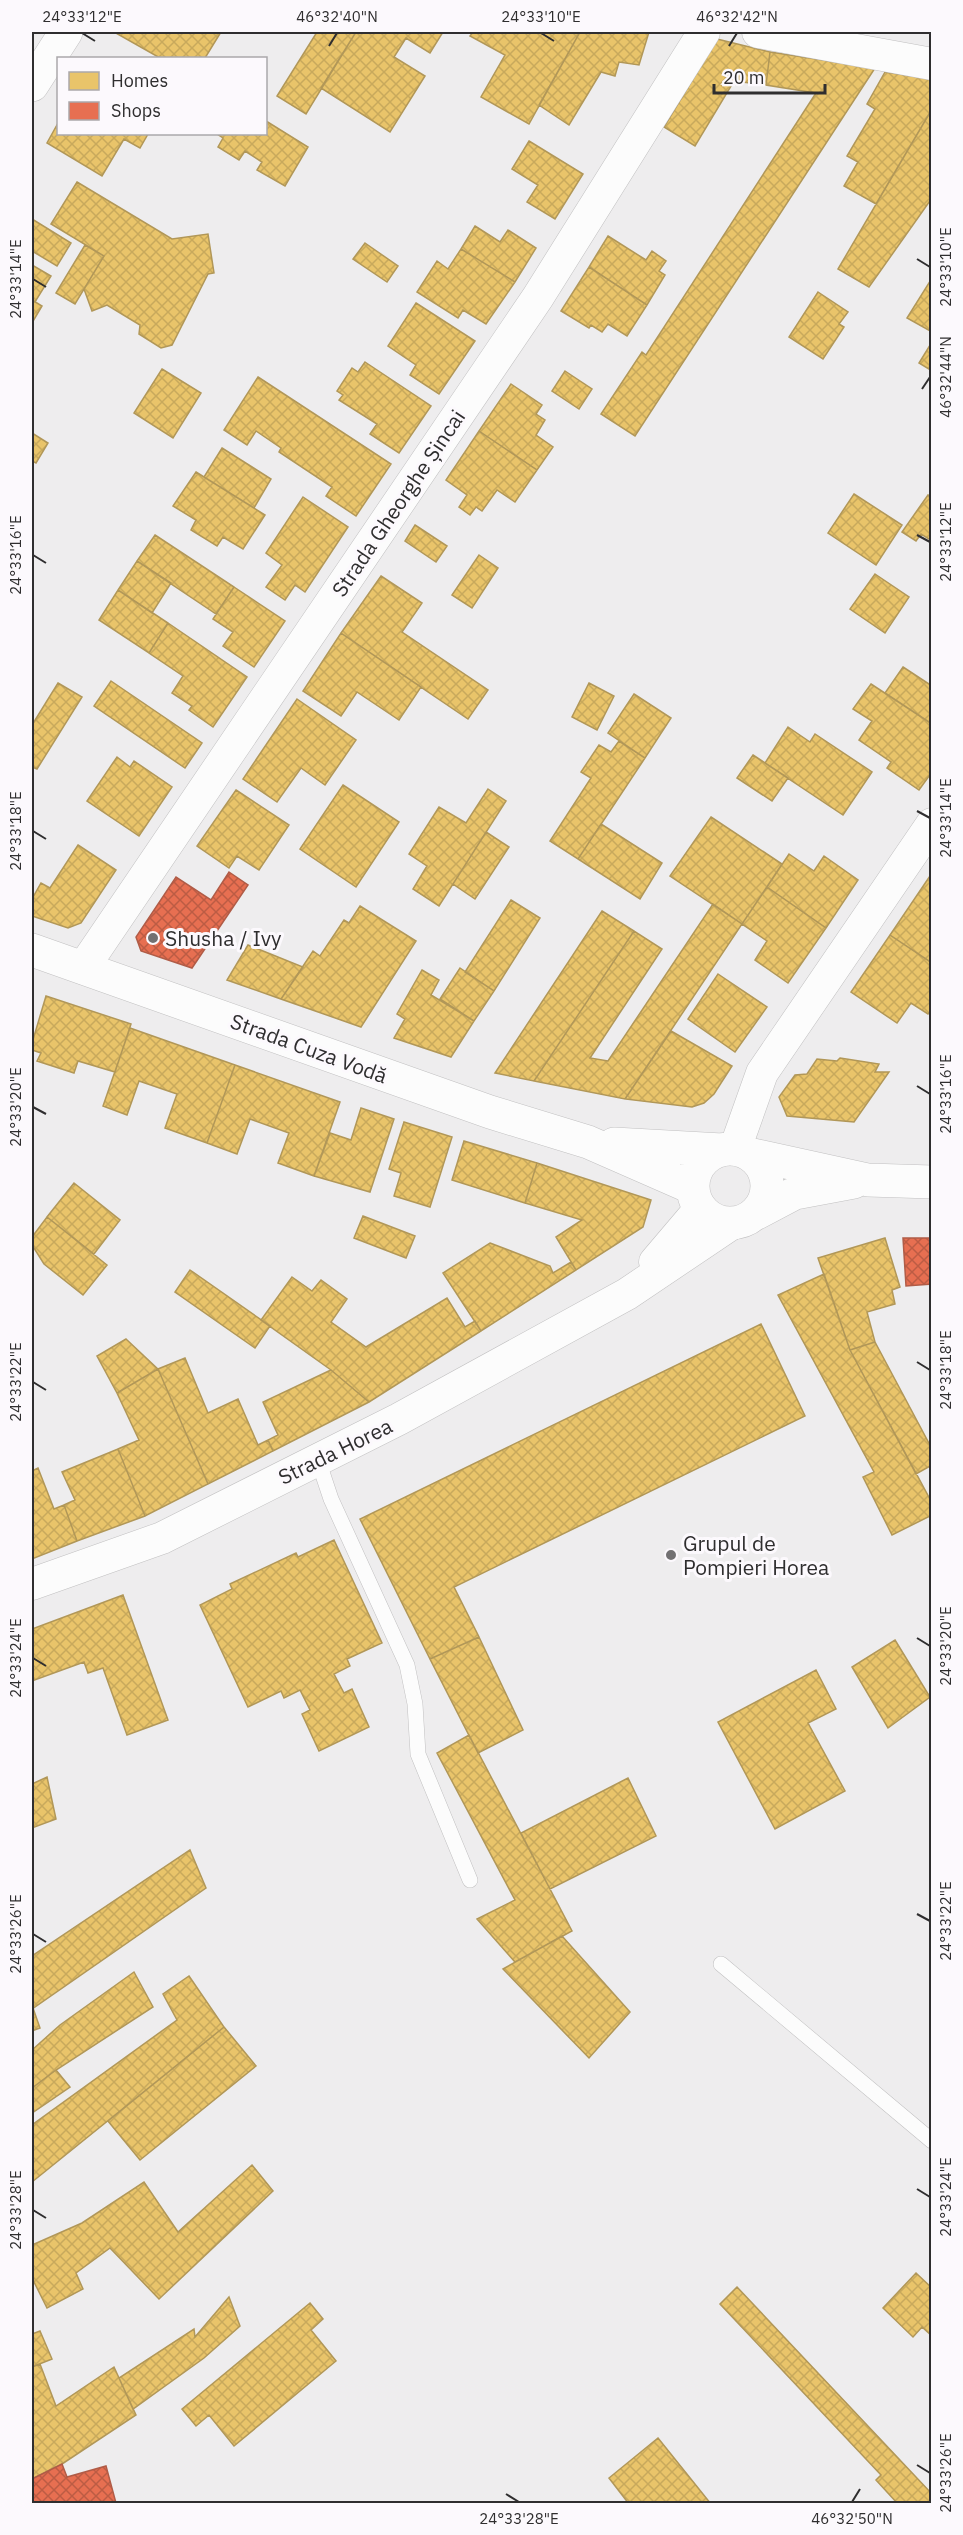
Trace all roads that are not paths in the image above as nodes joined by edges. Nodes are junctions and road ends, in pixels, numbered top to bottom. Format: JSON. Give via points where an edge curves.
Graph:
{"nodes":[{"id":1,"x":66,"y":32,"type":"edge"},
{"id":2,"x":704,"y":32,"type":"edge"},
{"id":3,"x":758,"y":32,"type":"edge"},
{"id":4,"x":932,"y":64,"type":"edge"},
{"id":5,"x":32,"y":85,"type":"edge"},
{"id":6,"x":932,"y":824,"type":"edge"},
{"id":7,"x":32,"y":950,"type":"edge"},
{"id":8,"x":83,"y":968,"type":"junction"},
{"id":9,"x":588,"y":1142,"type":"junction"},
{"id":10,"x":735,"y":1151,"type":"junction"},
{"id":11,"x":868,"y":1180,"type":"junction"},
{"id":12,"x":932,"y":1182,"type":"edge"},
{"id":13,"x":697,"y":1198,"type":"junction"},
{"id":14,"x":742,"y":1219,"type":"junction"},
{"id":15,"x":627,"y":1294,"type":"junction"},
{"id":16,"x":318,"y":1460,"type":"junction"},
{"id":17,"x":32,"y":1584,"type":"edge"},
{"id":18,"x":470,"y":1880,"type":"dead end"},
{"id":19,"x":721,"y":1964,"type":"dead end"},
{"id":20,"x":932,"y":2141,"type":"edge"}],
"edges":[{"from":1,"to":5,"type":"main road"},
{"from":2,"to":8,"type":"street","name":"Strada Gheorghe Șincai","via":[[538,297]]},
{"from":3,"to":4,"type":"street"},
{"from":6,"to":10,"type":"street","via":[[762,1073]]},
{"from":7,"to":8,"type":"main road","name":"Strada Cuza Vodă"},
{"from":8,"to":9,"type":"main road","name":"Strada Cuza Vodă","via":[[490,1112]]},
{"from":9,"to":10,"type":"main road","name":"Strada Cuza Vodă"},
{"from":9,"to":13,"type":"main road","name":"Strada Cuza Vodă"},
{"from":10,"to":11,"type":"main road","name":"Strada Cuza Vodă"},
{"from":10,"to":13,"type":"main road","via":[[710,1155],[700,1164],[694,1175]]},
{"from":10,"to":14,"type":"main road","via":[[759,1163],[766,1176],[763,1204]]},
{"from":11,"to":12,"type":"main road","name":"Strada Cuza Vodă"},
{"from":11,"to":14,"type":"main road","name":"Strada Cuza Vodă","via":[[795,1193]]},
{"from":13,"to":14,"type":"main road","via":[[709,1217]]},
{"from":13,"to":15,"type":"street","name":"Strada Horea"},
{"from":14,"to":15,"type":"street","name":"Strada Horea"},
{"from":15,"to":16,"type":"street","name":"Strada Horea"},
{"from":16,"to":17,"type":"street","name":"Strada Horea","via":[[162,1538]]},
{"from":16,"to":18,"type":"lane","via":[[331,1499],[407,1665],[415,1704],[418,1754]]},
{"from":19,"to":20,"type":"lane"}]}
